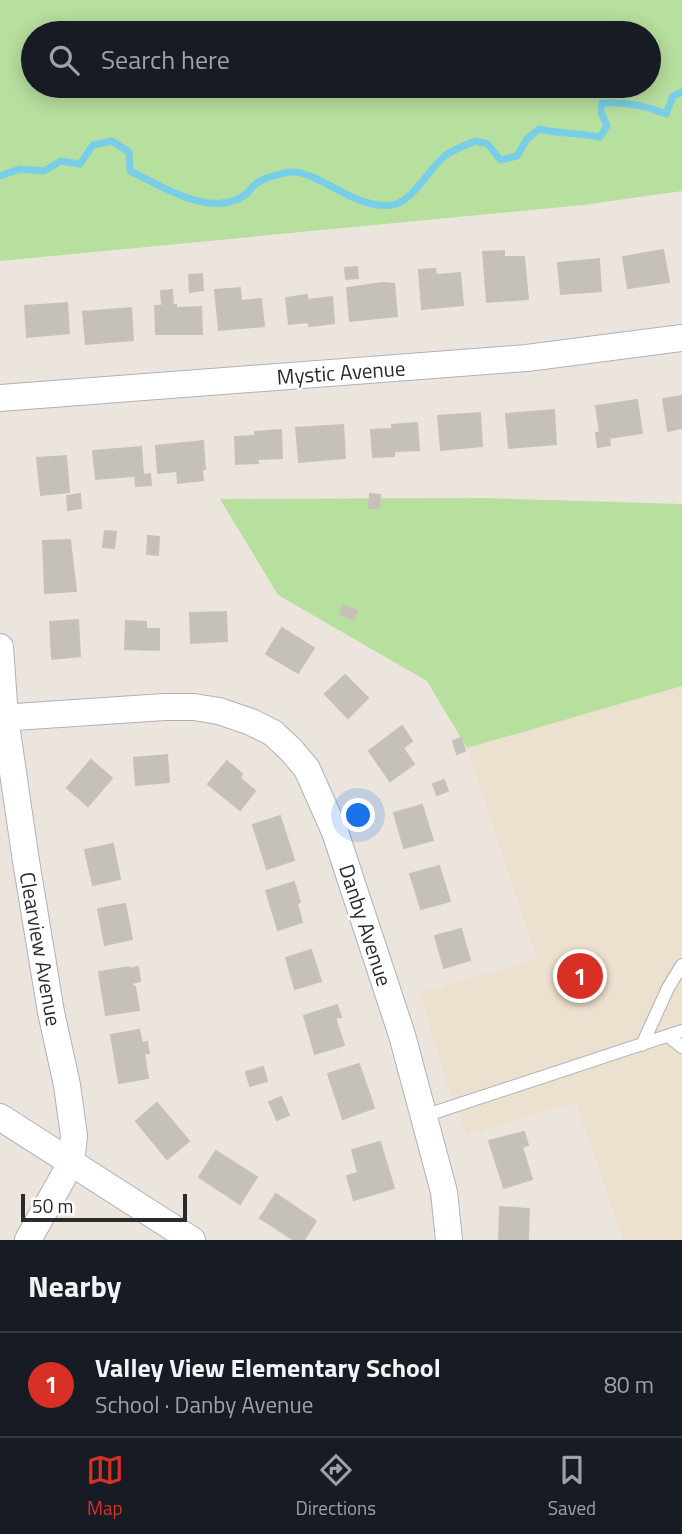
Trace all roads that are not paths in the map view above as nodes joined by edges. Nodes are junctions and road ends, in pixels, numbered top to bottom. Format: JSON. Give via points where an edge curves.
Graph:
{"nodes":[{"id":1,"x":682,"y":338,"type":"edge"},
{"id":2,"x":0,"y":398,"type":"edge"},
{"id":3,"x":0,"y":647,"type":"edge"},
{"id":4,"x":2,"y":718,"type":"edge"},
{"id":5,"x":682,"y":965,"type":"edge"},
{"id":6,"x":682,"y":1031,"type":"edge"},
{"id":7,"x":668,"y":1036,"type":"junction"},
{"id":8,"x":642,"y":1045,"type":"junction"},
{"id":9,"x":682,"y":1047,"type":"edge"},
{"id":10,"x":424,"y":1116,"type":"junction"},
{"id":11,"x":0,"y":1117,"type":"edge"},
{"id":12,"x":72,"y":1163,"type":"junction"},
{"id":13,"x":28,"y":1240,"type":"edge"},
{"id":14,"x":192,"y":1240,"type":"edge"},
{"id":15,"x":449,"y":1240,"type":"edge"}],
"edges":[{"from":1,"to":2,"type":"street","name":"Mystic Avenue","via":[[527,358]]},
{"from":3,"to":4,"type":"street","name":"Clearview Avenue"},
{"from":4,"to":10,"type":"street","name":"Danby Avenue","via":[[194,707],[251,722],[292,751],[307,769],[335,832]]},
{"from":4,"to":12,"type":"street","name":"Clearview Avenue","via":[[72,1115]]},
{"from":5,"to":8,"type":"lane"},
{"from":6,"to":7,"type":"lane"},
{"from":7,"to":8,"type":"lane"},
{"from":7,"to":9,"type":"lane"},
{"from":8,"to":10,"type":"lane"},
{"from":10,"to":15,"type":"street","name":"Danby Avenue","via":[[444,1192]]},
{"from":11,"to":12,"type":"street"},
{"from":12,"to":13,"type":"street","name":"Clearview Avenue"},
{"from":12,"to":14,"type":"street"}]}
